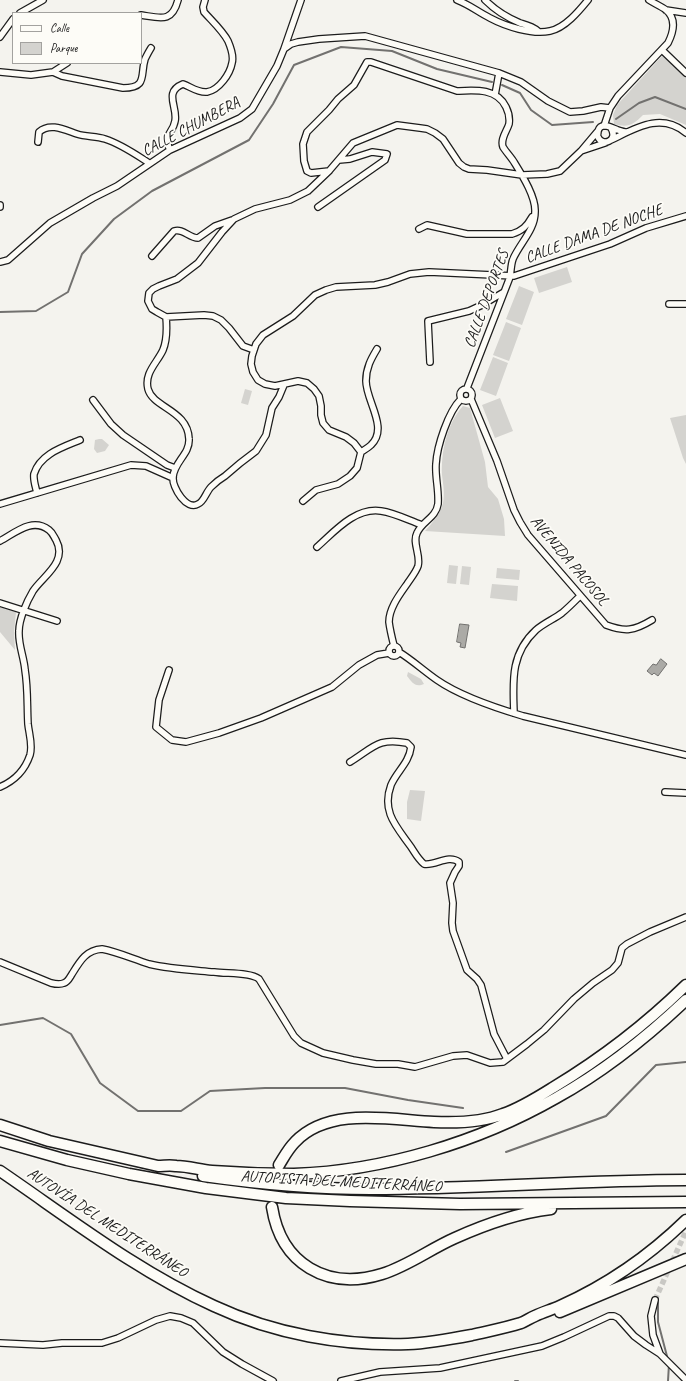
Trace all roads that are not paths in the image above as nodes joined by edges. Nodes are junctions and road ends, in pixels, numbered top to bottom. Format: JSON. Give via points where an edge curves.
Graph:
{"nodes":[{"id":1,"x":43,"y":0,"type":"edge"},
{"id":2,"x":178,"y":0,"type":"edge"},
{"id":3,"x":205,"y":0,"type":"edge"},
{"id":4,"x":301,"y":0,"type":"edge"},
{"id":5,"x":457,"y":0,"type":"edge"},
{"id":6,"x":484,"y":0,"type":"edge"},
{"id":7,"x":588,"y":0,"type":"edge"},
{"id":8,"x":649,"y":0,"type":"edge"},
{"id":9,"x":666,"y":10,"type":"junction"},
{"id":10,"x":22,"y":12,"type":"edge"},
{"id":11,"x":686,"y":13,"type":"edge"},
{"id":12,"x":142,"y":15,"type":"edge"},
{"id":13,"x":12,"y":20,"type":"edge"},
{"id":14,"x":538,"y":31,"type":"junction"},
{"id":15,"x":0,"y":37,"type":"edge"},
{"id":16,"x":151,"y":48,"type":"dead end"},
{"id":17,"x":284,"y":49,"type":"junction"},
{"id":18,"x":662,"y":50,"type":"junction"},
{"id":19,"x":65,"y":64,"type":"edge"},
{"id":20,"x":0,"y":72,"type":"edge"},
{"id":21,"x":53,"y":72,"type":"junction"},
{"id":22,"x":499,"y":73,"type":"junction"},
{"id":23,"x":686,"y":73,"type":"edge"},
{"id":24,"x":495,"y":95,"type":"junction"},
{"id":25,"x":610,"y":108,"type":"junction"},
{"id":26,"x":604,"y":126,"type":"junction"},
{"id":27,"x":611,"y":128,"type":"junction"},
{"id":28,"x":597,"y":132,"type":"junction"},
{"id":29,"x":628,"y":132,"type":"junction"},
{"id":30,"x":686,"y":133,"type":"edge"},
{"id":31,"x":609,"y":141,"type":"junction"},
{"id":32,"x":38,"y":142,"type":"dead end"},
{"id":33,"x":170,"y":150,"type":"junction"},
{"id":34,"x":581,"y":151,"type":"junction"},
{"id":35,"x":339,"y":160,"type":"junction"},
{"id":36,"x":149,"y":163,"type":"junction"},
{"id":37,"x":329,"y":171,"type":"junction"},
{"id":38,"x":522,"y":175,"type":"junction"},
{"id":39,"x":318,"y":208,"type":"dead end"},
{"id":40,"x":535,"y":211,"type":"junction"},
{"id":41,"x":686,"y":216,"type":"edge"},
{"id":42,"x":234,"y":219,"type":"junction"},
{"id":43,"x":215,"y":226,"type":"junction"},
{"id":44,"x":419,"y":229,"type":"dead end"},
{"id":45,"x":222,"y":232,"type":"junction"},
{"id":46,"x":152,"y":256,"type":"dead end"},
{"id":47,"x":0,"y":262,"type":"edge"},
{"id":48,"x":510,"y":277,"type":"junction"},
{"id":49,"x":504,"y":291,"type":"junction"},
{"id":50,"x":669,"y":304,"type":"dead end"},
{"id":51,"x":686,"y":304,"type":"edge"},
{"id":52,"x":166,"y":317,"type":"junction"},
{"id":53,"x":377,"y":349,"type":"dead end"},
{"id":54,"x":254,"y":350,"type":"junction"},
{"id":55,"x":430,"y":362,"type":"dead end"},
{"id":56,"x":284,"y":385,"type":"junction"},
{"id":57,"x":467,"y":388,"type":"junction"},
{"id":58,"x":461,"y":399,"type":"junction"},
{"id":59,"x":471,"y":399,"type":"junction"},
{"id":60,"x":92,"y":400,"type":"dead end"},
{"id":61,"x":80,"y":440,"type":"dead end"},
{"id":62,"x":360,"y":452,"type":"junction"},
{"id":63,"x":175,"y":468,"type":"junction"},
{"id":64,"x":173,"y":478,"type":"junction"},
{"id":65,"x":37,"y":493,"type":"junction"},
{"id":66,"x":303,"y":501,"type":"dead end"},
{"id":67,"x":0,"y":504,"type":"edge"},
{"id":68,"x":422,"y":525,"type":"junction"},
{"id":69,"x":0,"y":541,"type":"edge"},
{"id":70,"x":317,"y":547,"type":"dead end"},
{"id":71,"x":580,"y":596,"type":"junction"},
{"id":72,"x":0,"y":603,"type":"edge"},
{"id":73,"x":24,"y":610,"type":"junction"},
{"id":74,"x":652,"y":620,"type":"dead end"},
{"id":75,"x":58,"y":621,"type":"dead end"},
{"id":76,"x":394,"y":646,"type":"junction"},
{"id":77,"x":399,"y":652,"type":"junction"},
{"id":78,"x":389,"y":653,"type":"junction"},
{"id":79,"x":169,"y":670,"type":"dead end"},
{"id":80,"x":514,"y":713,"type":"junction"},
{"id":81,"x":686,"y":755,"type":"edge"},
{"id":82,"x":350,"y":762,"type":"dead end"},
{"id":83,"x":0,"y":786,"type":"edge"},
{"id":84,"x":665,"y":792,"type":"dead end"},
{"id":85,"x":686,"y":793,"type":"edge"},
{"id":86,"x":686,"y":917,"type":"edge"},
{"id":87,"x":0,"y":962,"type":"edge"},
{"id":88,"x":686,"y":985,"type":"edge"},
{"id":89,"x":686,"y":1000,"type":"edge"},
{"id":90,"x":507,"y":1059,"type":"junction"},
{"id":91,"x":0,"y":1125,"type":"edge"},
{"id":92,"x":0,"y":1141,"type":"edge"},
{"id":93,"x":279,"y":1165,"type":"dead end"},
{"id":94,"x":158,"y":1166,"type":"junction"},
{"id":95,"x":0,"y":1171,"type":"edge"},
{"id":96,"x":686,"y":1180,"type":"edge"},
{"id":97,"x":686,"y":1202,"type":"edge"},
{"id":98,"x":573,"y":1204,"type":"junction"},
{"id":99,"x":272,"y":1207,"type":"dead end"},
{"id":100,"x":686,"y":1220,"type":"edge"},
{"id":101,"x":686,"y":1259,"type":"edge"},
{"id":102,"x":655,"y":1300,"type":"tunnel mouth"},
{"id":103,"x":522,"y":1322,"type":"junction"},
{"id":104,"x":0,"y":1343,"type":"edge"},
{"id":105,"x":660,"y":1354,"type":"junction"},
{"id":106,"x":686,"y":1380,"type":"edge"},
{"id":107,"x":273,"y":1381,"type":"edge"},
{"id":108,"x":340,"y":1381,"type":"edge"}],
"edges":[{"from":1,"to":10,"type":"street"},
{"from":2,"to":12,"type":"street","via":[[170,15]]},
{"from":3,"to":33,"type":"street","via":[[204,12],[228,40],[233,62],[225,79],[207,92],[197,91],[183,84],[175,89],[173,102],[176,117],[167,138]]},
{"from":4,"to":17,"type":"street","name":"CALLE CHUMBERA"},
{"from":5,"to":14,"type":"street","via":[[508,26]]},
{"from":6,"to":14,"type":"street","via":[[509,17]]},
{"from":7,"to":14,"type":"street","via":[[558,28]]},
{"from":8,"to":9,"type":"street"},
{"from":9,"to":11,"type":"street"},
{"from":9,"to":18,"type":"street","via":[[673,23],[672,34]]},
{"from":13,"to":15,"type":"street"},
{"from":16,"to":21,"type":"street","via":[[145,60],[142,80],[132,88],[62,76]]},
{"from":17,"to":22,"type":"street","via":[[298,42],[365,36]]},
{"from":17,"to":33,"type":"street","name":"CALLE CHUMBERA","via":[[252,110]]},
{"from":18,"to":23,"type":"street"},
{"from":18,"to":25,"type":"street","via":[[618,96]]},
{"from":19,"to":21,"type":"street"},
{"from":20,"to":21,"type":"street","via":[[31,75]]},
{"from":22,"to":24,"type":"street"},
{"from":22,"to":25,"type":"street","via":[[521,82],[548,101],[570,112]]},
{"from":24,"to":37,"type":"street","via":[[472,90],[457,91],[369,61],[354,85],[307,132],[303,144],[307,171]]},
{"from":24,"to":38,"type":"street","via":[[504,102],[510,114],[503,147]]},
{"from":25,"to":26,"type":"street"},
{"from":26,"to":27,"type":"street"},
{"from":26,"to":28,"type":"street"},
{"from":27,"to":29,"type":"street"},
{"from":27,"to":31,"type":"street","via":[[614,136]]},
{"from":28,"to":31,"type":"street","via":[[602,142]]},
{"from":28,"to":34,"type":"street"},
{"from":29,"to":30,"type":"street","via":[[657,122],[668,123]]},
{"from":29,"to":31,"type":"street"},
{"from":31,"to":34,"type":"street"},
{"from":32,"to":36,"type":"street","via":[[39,132],[43,128],[66,129],[105,139]]},
{"from":33,"to":36,"type":"street","name":"CALLE CHUMBERA"},
{"from":34,"to":38,"type":"street","via":[[560,170],[548,174]]},
{"from":35,"to":37,"type":"street"},
{"from":35,"to":38,"type":"street","via":[[353,143],[397,125],[427,129],[435,133],[443,139],[459,163],[469,169]]},
{"from":35,"to":39,"type":"street","via":[[372,152],[387,154],[385,160]]},
{"from":36,"to":47,"type":"street","name":"CALLE CHUMBERA","via":[[117,186],[50,223],[8,260]]},
{"from":37,"to":42,"type":"street","via":[[308,191],[290,200],[255,209]]},
{"from":38,"to":40,"type":"street","name":"CALLE DEPORTES","via":[[534,202]]},
{"from":40,"to":44,"type":"street","via":[[524,228],[512,234],[467,234],[427,225]]},
{"from":40,"to":48,"type":"street","name":"CALLE DEPORTES","via":[[530,231],[512,260]]},
{"from":41,"to":48,"type":"street","name":"CALLE DAMA DE NOCHE"},
{"from":42,"to":43,"type":"street"},
{"from":42,"to":45,"type":"street"},
{"from":43,"to":45,"type":"street"},
{"from":43,"to":46,"type":"street","via":[[198,238],[174,231]]},
{"from":45,"to":52,"type":"street","via":[[189,271],[149,293],[148,302],[152,309]]},
{"from":48,"to":49,"type":"street","name":"CALLE DEPORTES"},
{"from":48,"to":54,"type":"street","via":[[429,272],[410,274],[375,285],[336,287],[315,295],[293,316],[263,335]]},
{"from":49,"to":55,"type":"street","via":[[468,311],[428,321]]},
{"from":49,"to":57,"type":"street","name":"CALLE DEPORTES"},
{"from":50,"to":51,"type":"street"},
{"from":52,"to":54,"type":"street","via":[[213,316],[222,320],[243,346]]},
{"from":52,"to":63,"type":"street","via":[[163,350],[150,371],[148,385],[152,396],[178,416],[189,432],[188,447]]},
{"from":53,"to":62,"type":"street","via":[[367,368],[366,382],[368,396],[378,421],[378,434],[371,445]]},
{"from":54,"to":56,"type":"street","via":[[251,364],[258,380],[275,386]]},
{"from":56,"to":62,"type":"street","via":[[298,381],[314,388],[320,396],[323,423],[329,430],[354,443]]},
{"from":56,"to":64,"type":"street","via":[[272,408],[261,445],[212,486],[201,503],[192,506],[185,501],[176,491]]},
{"from":57,"to":58,"type":"street","via":[[460,393]]},
{"from":57,"to":59,"type":"street","via":[[472,393]]},
{"from":58,"to":59,"type":"street"},
{"from":58,"to":68,"type":"street","via":[[438,446],[436,511]]},
{"from":59,"to":71,"type":"street","name":"AVENIDA PACOSOL","via":[[520,522]]},
{"from":60,"to":63,"type":"street","via":[[122,435]]},
{"from":61,"to":65,"type":"street","via":[[45,457],[34,476]]},
{"from":62,"to":66,"type":"street","via":[[357,468],[350,476],[338,484],[316,490]]},
{"from":63,"to":64,"type":"street"},
{"from":64,"to":65,"type":"street","via":[[146,466],[131,465]]},
{"from":65,"to":67,"type":"street"},
{"from":68,"to":70,"type":"street","via":[[379,510],[365,512],[349,519]]},
{"from":68,"to":76,"type":"street","via":[[416,538],[416,571],[400,594],[389,621]]},
{"from":69,"to":73,"type":"street","via":[[18,529],[32,525],[44,526],[51,531],[58,543],[60,555],[47,576],[34,590]]},
{"from":71,"to":74,"type":"street","name":"AVENIDA PACOSOL","via":[[606,625],[620,630],[640,627]]},
{"from":71,"to":80,"type":"street","via":[[562,613],[536,630],[523,648],[516,663],[513,682]]},
{"from":72,"to":73,"type":"street"},
{"from":73,"to":75,"type":"street"},
{"from":73,"to":83,"type":"street","via":[[18,630],[25,670],[30,754],[21,773],[9,783]]},
{"from":76,"to":77,"type":"street"},
{"from":76,"to":78,"type":"street","via":[[390,648]]},
{"from":77,"to":78,"type":"street","via":[[395,656]]},
{"from":77,"to":80,"type":"street","via":[[450,688]]},
{"from":78,"to":79,"type":"street","via":[[376,655],[332,687],[298,703],[219,734],[186,742],[172,740],[156,727],[159,700]]},
{"from":80,"to":81,"type":"street"},
{"from":82,"to":90,"type":"street","via":[[386,741],[407,742],[411,747],[407,762],[391,785],[389,813],[393,823],[424,864],[450,859],[459,862],[450,883],[453,931],[467,970],[481,985],[494,1034]]},
{"from":84,"to":85,"type":"street"},
{"from":86,"to":90,"type":"street","via":[[627,944],[622,948],[618,963],[612,970],[574,999],[537,1036]]},
{"from":87,"to":90,"type":"street","via":[[51,984],[64,983],[68,980],[82,958],[95,949],[150,964],[255,976],[294,1036],[301,1043],[323,1053],[376,1064],[415,1067],[453,1056],[466,1055],[490,1063],[503,1062]]},
{"from":88,"to":93,"type":"highway","via":[[617,1045],[563,1082],[504,1114],[456,1122],[368,1117],[332,1122],[319,1126],[296,1141]]},
{"from":89,"to":94,"type":"highway","via":[[629,1049],[557,1098],[492,1129],[438,1148],[394,1160],[295,1174]]},
{"from":91,"to":94,"type":"highway","via":[[49,1141]]},
{"from":92,"to":98,"type":"highway","name":"AUTOPISTA DEL MEDITERRÁNEO","via":[[129,1174],[206,1188],[286,1198],[421,1203]]},
{"from":94,"to":96,"type":"highway","name":"AUTOPISTA DEL MEDITERRÁNEO","via":[[176,1172],[239,1181],[298,1187],[364,1189]]},
{"from":95,"to":103,"type":"highway","name":"AUTOVÍA DEL MEDITERRÁNEO","via":[[134,1263],[180,1290],[256,1322],[316,1338],[409,1344],[446,1340]]},
{"from":97,"to":98,"type":"highway","name":"AUTOPISTA DEL MEDITERRÁNEO"},
{"from":98,"to":99,"type":"highway","via":[[486,1224],[453,1238],[403,1266],[382,1274],[348,1280],[319,1273],[293,1256],[277,1231]]},
{"from":100,"to":103,"type":"highway","name":"AUTOVÍA DEL MEDITERRÁNEO","via":[[668,1237],[611,1279]]},
{"from":101,"to":103,"type":"highway","via":[[535,1322]]},
{"from":102,"to":105,"type":"street","via":[[651,1316],[653,1335]]},
{"from":104,"to":107,"type":"street","via":[[102,1343],[170,1316],[193,1324],[223,1352]]},
{"from":105,"to":106,"type":"street"},
{"from":105,"to":108,"type":"street","via":[[634,1336],[618,1318],[609,1316],[542,1346],[440,1368],[380,1372]]}]}
